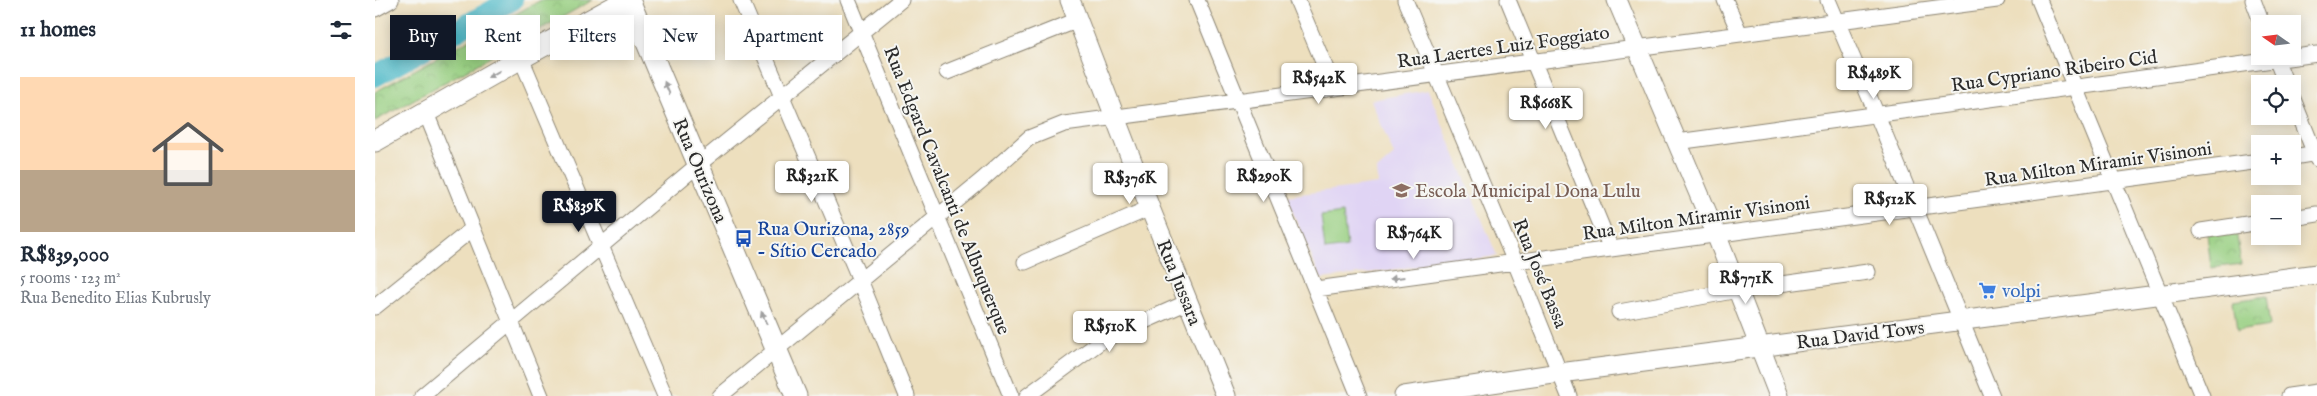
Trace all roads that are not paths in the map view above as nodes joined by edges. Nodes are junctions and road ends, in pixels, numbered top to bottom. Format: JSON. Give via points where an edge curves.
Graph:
{"nodes":[{"id":1,"x":391,"y":0,"type":"edge"},
{"id":2,"x":741,"y":0,"type":"edge"},
{"id":3,"x":848,"y":0,"type":"edge"},
{"id":4,"x":901,"y":0,"type":"edge"},
{"id":5,"x":1070,"y":0,"type":"edge"},
{"id":6,"x":1197,"y":0,"type":"edge"},
{"id":7,"x":1297,"y":0,"type":"edge"},
{"id":8,"x":1405,"y":0,"type":"edge"},
{"id":9,"x":1508,"y":0,"type":"edge"},
{"id":10,"x":1617,"y":0,"type":"edge"},
{"id":11,"x":1725,"y":0,"type":"edge"},
{"id":12,"x":1828,"y":0,"type":"edge"},
{"id":13,"x":1997,"y":0,"type":"edge"},
{"id":14,"x":2039,"y":0,"type":"edge"},
{"id":15,"x":2253,"y":0,"type":"edge"},
{"id":16,"x":623,"y":3,"type":"edge"},
{"id":17,"x":1934,"y":4,"type":"edge"},
{"id":18,"x":375,"y":9,"type":"edge"},
{"id":19,"x":2259,"y":15,"type":"edge"},
{"id":20,"x":1078,"y":20,"type":"junction"},
{"id":21,"x":1837,"y":21,"type":"junction"},
{"id":22,"x":861,"y":32,"type":"junction"},
{"id":23,"x":1740,"y":34,"type":"junction"},
{"id":24,"x":540,"y":48,"type":"edge"},
{"id":25,"x":1636,"y":48,"type":"junction"},
{"id":26,"x":2317,"y":54,"type":"edge"},
{"id":27,"x":2301,"y":56,"type":"edge"},
{"id":28,"x":518,"y":60,"type":"edge"},
{"id":29,"x":522,"y":60,"type":"edge"},
{"id":30,"x":1534,"y":62,"type":"junction"},
{"id":31,"x":2251,"y":62,"type":"edge"},
{"id":32,"x":947,"y":72,"type":"dead end"},
{"id":33,"x":1437,"y":75,"type":"junction"},
{"id":34,"x":1334,"y":88,"type":"junction"},
{"id":35,"x":2075,"y":88,"type":"junction"},
{"id":36,"x":783,"y":96,"type":"junction"},
{"id":37,"x":1237,"y":101,"type":"junction"},
{"id":38,"x":426,"y":113,"type":"junction"},
{"id":39,"x":1877,"y":115,"type":"junction"},
{"id":40,"x":1115,"y":116,"type":"junction"},
{"id":41,"x":2301,"y":118,"type":"edge"},
{"id":42,"x":375,"y":141,"type":"edge"},
{"id":43,"x":1677,"y":142,"type":"junction"},
{"id":44,"x":2316,"y":155,"type":"edge"},
{"id":45,"x":2301,"y":156,"type":"edge"},
{"id":46,"x":2251,"y":162,"type":"edge"},
{"id":47,"x":699,"y":164,"type":"junction"},
{"id":48,"x":2114,"y":181,"type":"junction"},
{"id":49,"x":1150,"y":208,"type":"junction"},
{"id":50,"x":1915,"y":208,"type":"junction"},
{"id":51,"x":2317,"y":214,"type":"edge"},
{"id":52,"x":937,"y":217,"type":"junction"},
{"id":53,"x":2301,"y":217,"type":"edge"},
{"id":54,"x":2251,"y":223,"type":"edge"},
{"id":55,"x":472,"y":229,"type":"junction"},
{"id":56,"x":2201,"y":231,"type":"dead end"},
{"id":57,"x":1716,"y":234,"type":"junction"},
{"id":58,"x":601,"y":246,"type":"junction"},
{"id":59,"x":1611,"y":248,"type":"junction"},
{"id":60,"x":1025,"y":262,"type":"dead end"},
{"id":61,"x":1515,"y":262,"type":"junction"},
{"id":62,"x":1868,"y":272,"type":"dead end"},
{"id":63,"x":2317,"y":274,"type":"edge"},
{"id":64,"x":860,"y":280,"type":"junction"},
{"id":65,"x":1316,"y":289,"type":"junction"},
{"id":66,"x":1739,"y":290,"type":"junction"},
{"id":67,"x":2161,"y":295,"type":"junction"},
{"id":68,"x":1188,"y":302,"type":"junction"},
{"id":69,"x":375,"y":307,"type":"edge"},
{"id":70,"x":1619,"y":312,"type":"dead end"},
{"id":71,"x":511,"y":321,"type":"junction"},
{"id":72,"x":1960,"y":321,"type":"junction"},
{"id":73,"x":1761,"y":347,"type":"junction"},
{"id":74,"x":777,"y":348,"type":"junction"},
{"id":75,"x":1560,"y":373,"type":"junction"},
{"id":76,"x":2317,"y":392,"type":"edge"},
{"id":77,"x":422,"y":396,"type":"edge"},
{"id":78,"x":541,"y":396,"type":"edge"},
{"id":79,"x":665,"y":396,"type":"edge"},
{"id":80,"x":720,"y":396,"type":"edge"},
{"id":81,"x":796,"y":396,"type":"edge"},
{"id":82,"x":907,"y":396,"type":"edge"},
{"id":83,"x":1011,"y":396,"type":"edge"},
{"id":84,"x":1027,"y":396,"type":"edge"},
{"id":85,"x":1226,"y":396,"type":"edge"},
{"id":86,"x":1359,"y":396,"type":"edge"},
{"id":87,"x":1404,"y":396,"type":"edge"},
{"id":88,"x":1569,"y":396,"type":"edge"},
{"id":89,"x":1779,"y":396,"type":"edge"},
{"id":90,"x":1991,"y":396,"type":"edge"},
{"id":91,"x":2202,"y":396,"type":"edge"},
{"id":92,"x":2289,"y":396,"type":"edge"}],
"edges":[{"from":1,"to":18,"type":"street"},
{"from":2,"to":36,"type":"street"},
{"from":3,"to":22,"type":"street","name":"Rua Edgard Cavalcanti de Albuquerque"},
{"from":4,"to":22,"type":"street"},
{"from":5,"to":20,"type":"street","name":"Rua Jussara"},
{"from":6,"to":37,"type":"street"},
{"from":7,"to":34,"type":"street"},
{"from":8,"to":33,"type":"street","name":"Rua José Bassa"},
{"from":9,"to":30,"type":"street"},
{"from":10,"to":25,"type":"street"},
{"from":11,"to":23,"type":"street"},
{"from":12,"to":21,"type":"street"},
{"from":13,"to":17,"type":"street","name":"Rua Laertes Luiz Foggiato"},
{"from":14,"to":35,"type":"street"},
{"from":15,"to":19,"type":"street"},
{"from":16,"to":24,"type":"main road"},
{"from":47,"to":16,"type":"main road","name":"Rua Ourizona","one_way":true,"via":[[638,21]]},
{"from":17,"to":21,"type":"street","name":"Rua Laertes Luiz Foggiato"},
{"from":20,"to":32,"type":"street"},
{"from":20,"to":40,"type":"street","name":"Rua Jussara"},
{"from":21,"to":23,"type":"street","name":"Rua Laertes Luiz Foggiato"},
{"from":21,"to":39,"type":"street"},
{"from":22,"to":36,"type":"street"},
{"from":22,"to":52,"type":"street","name":"Rua Edgard Cavalcanti de Albuquerque"},
{"from":23,"to":25,"type":"street","name":"Rua Laertes Luiz Foggiato"},
{"from":25,"to":30,"type":"street","name":"Rua Laertes Luiz Foggiato"},
{"from":25,"to":43,"type":"street"},
{"from":26,"to":27,"type":"street","name":"Rua Cypriano Ribeiro Cid"},
{"from":28,"to":38,"type":"main road","one_way":true},
{"from":29,"to":58,"type":"street"},
{"from":30,"to":33,"type":"street","name":"Rua Laertes Luiz Foggiato"},
{"from":30,"to":59,"type":"street"},
{"from":31,"to":35,"type":"street","name":"Rua Cypriano Ribeiro Cid"},
{"from":33,"to":34,"type":"street","name":"Rua Laertes Luiz Foggiato"},
{"from":33,"to":61,"type":"street","name":"Rua José Bassa"},
{"from":34,"to":37,"type":"street","name":"Rua Laertes Luiz Foggiato"},
{"from":35,"to":39,"type":"street","name":"Rua Cypriano Ribeiro Cid"},
{"from":35,"to":48,"type":"street"},
{"from":36,"to":47,"type":"street"},
{"from":36,"to":64,"type":"street"},
{"from":37,"to":40,"type":"street","name":"Rua Laertes Luiz Foggiato"},
{"from":37,"to":65,"type":"street"},
{"from":38,"to":42,"type":"main road"},
{"from":38,"to":55,"type":"street"},
{"from":39,"to":43,"type":"street","name":"Rua Cypriano Ribeiro Cid"},
{"from":39,"to":50,"type":"street"},
{"from":40,"to":49,"type":"street","name":"Rua Jussara"},
{"from":40,"to":52,"type":"street","name":"Rua Laertes Luiz Foggiato","via":[[1064,124],[1029,138]]},
{"from":41,"to":44,"type":"street"},
{"from":43,"to":57,"type":"street"},
{"from":44,"to":45,"type":"street"},
{"from":46,"to":48,"type":"street","name":"Rua Milton Miramir Visinoni"},
{"from":47,"to":58,"type":"street"},
{"from":74,"to":47,"type":"main road","name":"Rua Ourizona","one_way":true},
{"from":48,"to":50,"type":"street","name":"Rua Milton Miramir Visinoni"},
{"from":48,"to":67,"type":"street"},
{"from":49,"to":60,"type":"street"},
{"from":49,"to":68,"type":"street","name":"Rua Jussara"},
{"from":50,"to":57,"type":"street","name":"Rua Milton Miramir Visinoni"},
{"from":50,"to":72,"type":"street"},
{"from":51,"to":53,"type":"street"},
{"from":52,"to":64,"type":"street","name":"Rua Laertes Luiz Foggiato"},
{"from":52,"to":83,"type":"street","name":"Rua Edgard Cavalcanti de Albuquerque"},
{"from":54,"to":56,"type":"street"},
{"from":55,"to":69,"type":"street"},
{"from":55,"to":71,"type":"street"},
{"from":57,"to":59,"type":"street","name":"Rua Milton Miramir Visinoni"},
{"from":57,"to":66,"type":"street"},
{"from":58,"to":71,"type":"street"},
{"from":58,"to":79,"type":"street"},
{"from":59,"to":61,"type":"street","name":"Rua Milton Miramir Visinoni"},
{"from":61,"to":65,"type":"street","name":"Rua Milton Miramir Visinoni","one_way":true},
{"from":61,"to":75,"type":"street","name":"Rua José Bassa"},
{"from":62,"to":66,"type":"street"},
{"from":63,"to":67,"type":"street","name":"Rua David Tows"},
{"from":64,"to":74,"type":"street","name":"Rua Laertes Luiz Foggiato"},
{"from":64,"to":82,"type":"street"},
{"from":65,"to":86,"type":"street"},
{"from":66,"to":70,"type":"street"},
{"from":66,"to":73,"type":"street"},
{"from":67,"to":72,"type":"street","name":"Rua David Tows"},
{"from":67,"to":91,"type":"street"},
{"from":68,"to":84,"type":"street","via":[[1105,339]]},
{"from":68,"to":85,"type":"street","name":"Rua Jussara"},
{"from":71,"to":77,"type":"street"},
{"from":71,"to":78,"type":"street"},
{"from":72,"to":73,"type":"street","name":"Rua David Tows"},
{"from":72,"to":90,"type":"street"},
{"from":73,"to":75,"type":"street","name":"Rua David Tows"},
{"from":73,"to":89,"type":"street"},
{"from":74,"to":80,"type":"street","name":"Rua Laertes Luiz Foggiato"},
{"from":74,"to":81,"type":"main road","name":"Rua Ourizona"},
{"from":75,"to":87,"type":"street","name":"Rua David Tows"},
{"from":75,"to":88,"type":"street","name":"Rua José Bassa"},
{"from":76,"to":92,"type":"street"}]}
